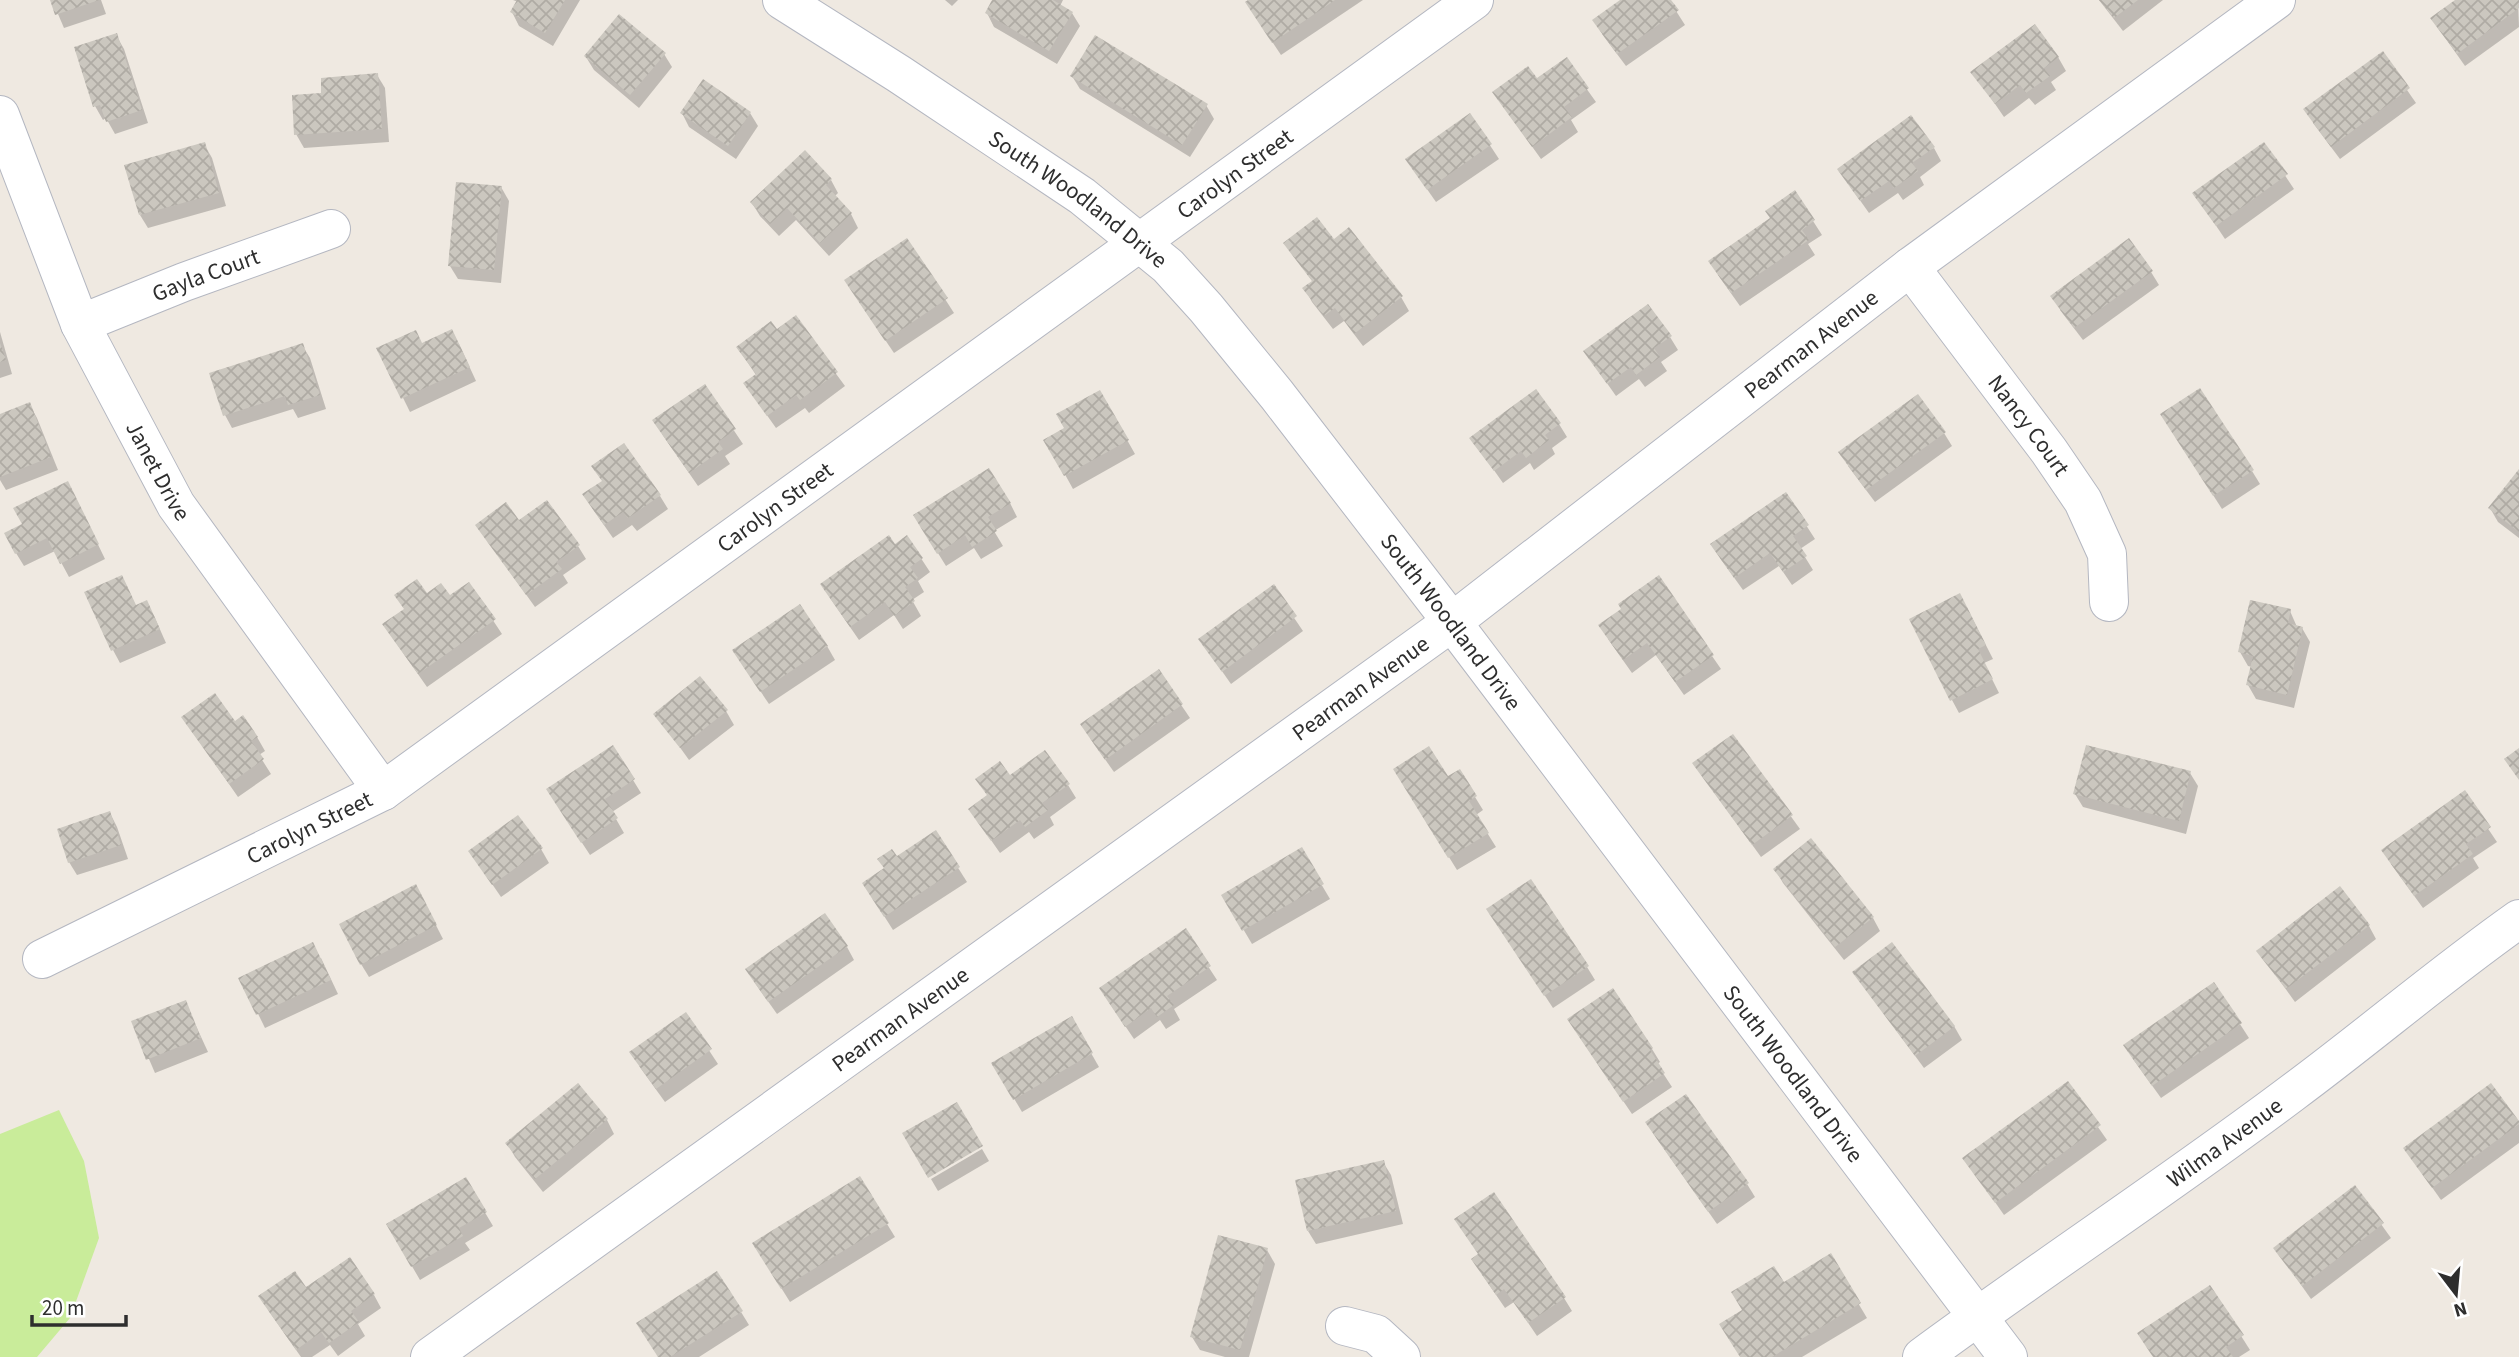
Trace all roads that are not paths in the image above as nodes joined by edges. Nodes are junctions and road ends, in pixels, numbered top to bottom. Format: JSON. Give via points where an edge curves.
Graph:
{"nodes":[{"id":1,"x":782,"y":0,"type":"edge"},
{"id":2,"x":1474,"y":0,"type":"edge"},
{"id":3,"x":2276,"y":0,"type":"edge"},
{"id":4,"x":0,"y":115,"type":"edge"},
{"id":5,"x":331,"y":229,"type":"dead end"},
{"id":6,"x":1141,"y":243,"type":"junction"},
{"id":7,"x":1910,"y":267,"type":"junction"},
{"id":8,"x":79,"y":324,"type":"junction"},
{"id":9,"x":2109,"y":602,"type":"dead end"},
{"id":10,"x":1452,"y":622,"type":"junction"},
{"id":11,"x":383,"y":792,"type":"junction"},
{"id":12,"x":2519,"y":919,"type":"edge"},
{"id":13,"x":42,"y":959,"type":"dead end"},
{"id":14,"x":1977,"y":1317,"type":"junction"},
{"id":15,"x":1345,"y":1326,"type":"dead end"},
{"id":16,"x":430,"y":1357,"type":"edge"},
{"id":17,"x":1401,"y":1357,"type":"edge"},
{"id":18,"x":1922,"y":1357,"type":"edge"},
{"id":19,"x":2008,"y":1357,"type":"edge"}],
"edges":[{"from":1,"to":6,"type":"street","name":"South Woodland Drive","via":[[1071,188]]},
{"from":2,"to":6,"type":"street","name":"Carolyn Street"},
{"from":3,"to":7,"type":"street","name":"Pearman Avenue"},
{"from":4,"to":8,"type":"street","name":"Janet Drive"},
{"from":5,"to":8,"type":"street","name":"Gayla Court"},
{"from":6,"to":10,"type":"street","name":"South Woodland Drive","via":[[1206,308]]},
{"from":6,"to":11,"type":"street","name":"Carolyn Street"},
{"from":7,"to":9,"type":"street","name":"Nancy Court","via":[[2083,501],[2107,555]]},
{"from":7,"to":10,"type":"street","name":"Pearman Avenue"},
{"from":8,"to":11,"type":"street","name":"Janet Drive","via":[[176,505]]},
{"from":10,"to":14,"type":"street","name":"South Woodland Drive"},
{"from":10,"to":16,"type":"street","name":"Pearman Avenue"},
{"from":11,"to":13,"type":"street","name":"Carolyn Street"},
{"from":12,"to":14,"type":"street","name":"Wilma Avenue","via":[[2294,1092]]},
{"from":14,"to":18,"type":"street","name":"Wilma Avenue"},
{"from":14,"to":19,"type":"street","name":"South Woodland Drive"},
{"from":15,"to":17,"type":"street","via":[[1376,1334]]}]}
